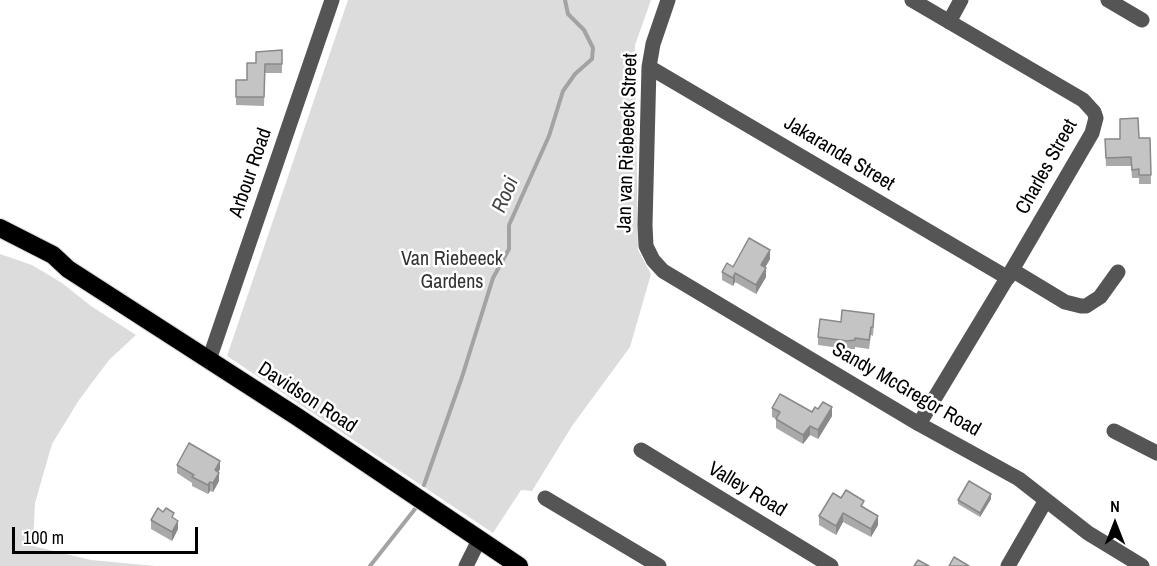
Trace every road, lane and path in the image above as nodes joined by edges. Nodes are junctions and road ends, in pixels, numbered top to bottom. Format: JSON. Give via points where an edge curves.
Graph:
{"nodes":[{"id":1,"x":332,"y":0,"type":"edge"},
{"id":2,"x":668,"y":0,"type":"edge"},
{"id":3,"x":912,"y":0,"type":"edge"},
{"id":4,"x":961,"y":0,"type":"edge"},
{"id":5,"x":1108,"y":0,"type":"edge"},
{"id":6,"x":1142,"y":20,"type":"dead end"},
{"id":7,"x":949,"y":22,"type":"junction"},
{"id":8,"x":649,"y":67,"type":"junction"},
{"id":9,"x":0,"y":228,"type":"edge"},
{"id":10,"x":0,"y":241,"type":"edge"},
{"id":11,"x":649,"y":253,"type":"joint"},
{"id":12,"x":68,"y":269,"type":"junction"},
{"id":13,"x":1118,"y":272,"type":"dead end"},
{"id":14,"x":1010,"y":274,"type":"junction"},
{"id":15,"x":209,"y":360,"type":"junction"},
{"id":16,"x":919,"y":424,"type":"junction"},
{"id":17,"x":1114,"y":430,"type":"dead end"},
{"id":18,"x":641,"y":450,"type":"dead end"},
{"id":19,"x":1157,"y":453,"type":"edge"},
{"id":20,"x":545,"y":498,"type":"dead end"},
{"id":21,"x":1046,"y":500,"type":"junction"},
{"id":22,"x":479,"y":540,"type":"junction"},
{"id":23,"x":466,"y":566,"type":"edge"},
{"id":24,"x":519,"y":566,"type":"edge"},
{"id":25,"x":659,"y":566,"type":"edge"},
{"id":26,"x":831,"y":566,"type":"edge"},
{"id":27,"x":1008,"y":566,"type":"edge"},
{"id":28,"x":1142,"y":566,"type":"edge"}],
"edges":[{"from":1,"to":15,"type":"street","name":"Arbour Road"},
{"from":2,"to":8,"type":"street","name":"Jan van Riebeeck Street","via":[[652,44]]},
{"from":3,"to":7,"type":"street","name":"Charles Street"},
{"from":4,"to":7,"type":"street"},
{"from":5,"to":6,"type":"street"},
{"from":7,"to":14,"type":"street","name":"Charles Street","via":[[1083,100],[1096,118],[1092,133]]},
{"from":8,"to":11,"type":"street","name":"Jan van Riebeeck Street","via":[[645,225]]},
{"from":8,"to":14,"type":"street","name":"Jakaranda Street"},
{"from":9,"to":12,"type":"highway","name":"Davidson Road","via":[[46,250]]},
{"from":10,"to":12,"type":"highway","name":"Davidson Road"},
{"from":11,"to":16,"type":"street","name":"Sandy McGregor Road","via":[[663,271]]},
{"from":12,"to":15,"type":"highway","name":"Davidson Road"},
{"from":13,"to":14,"type":"street","name":"Jakaranda Street","via":[[1100,297],[1086,306],[1065,302]]},
{"from":14,"to":16,"type":"street","name":"Charles Street"},
{"from":15,"to":22,"type":"highway","name":"Davidson Road"},
{"from":16,"to":21,"type":"street","name":"Sandy McGregor Road","via":[[1019,479]]},
{"from":17,"to":19,"type":"street"},
{"from":18,"to":26,"type":"street","name":"Valley Road"},
{"from":20,"to":25,"type":"street"},
{"from":21,"to":27,"type":"street"},
{"from":21,"to":28,"type":"street","name":"Sandy McGregor Road","via":[[1088,533]]},
{"from":22,"to":23,"type":"street"},
{"from":22,"to":24,"type":"highway","name":"Davidson Road"}]}
